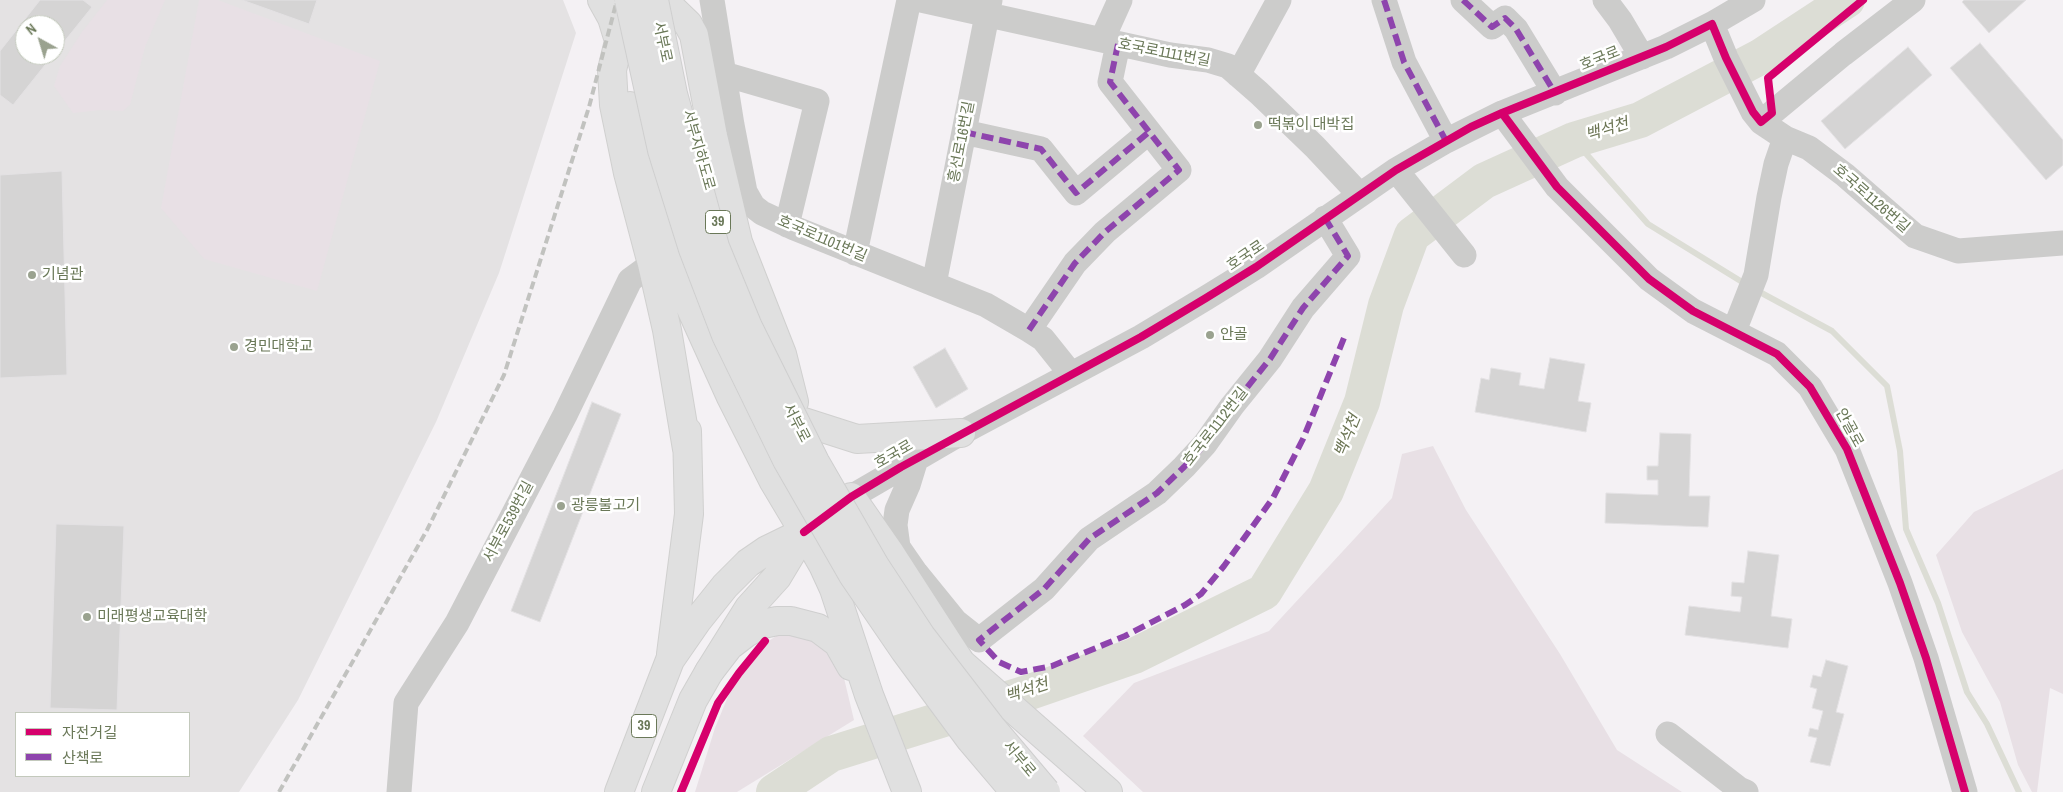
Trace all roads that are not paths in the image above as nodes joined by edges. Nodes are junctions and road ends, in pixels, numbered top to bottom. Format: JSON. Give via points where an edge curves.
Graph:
{"nodes":[{"id":1,"x":602,"y":0,"type":"edge"},
{"id":2,"x":629,"y":0,"type":"edge"},
{"id":3,"x":654,"y":0,"type":"edge"},
{"id":4,"x":712,"y":0,"type":"edge"},
{"id":5,"x":909,"y":0,"type":"edge"},
{"id":6,"x":921,"y":0,"type":"edge"},
{"id":7,"x":1120,"y":0,"type":"edge"},
{"id":8,"x":1279,"y":0,"type":"edge"},
{"id":9,"x":1384,"y":0,"type":"edge"},
{"id":10,"x":1463,"y":0,"type":"edge"},
{"id":11,"x":1605,"y":0,"type":"edge"},
{"id":12,"x":1753,"y":0,"type":"edge"},
{"id":13,"x":1913,"y":0,"type":"edge"},
{"id":14,"x":989,"y":7,"type":"edge"},
{"id":15,"x":672,"y":20,"type":"edge"},
{"id":16,"x":1712,"y":24,"type":"junction"},
{"id":17,"x":619,"y":41,"type":"junction"},
{"id":18,"x":1110,"y":42,"type":"junction"},
{"id":19,"x":1642,"y":57,"type":"junction"},
{"id":20,"x":724,"y":74,"type":"junction"},
{"id":21,"x":1238,"y":75,"type":"junction"},
{"id":22,"x":1555,"y":93,"type":"junction"},
{"id":23,"x":630,"y":106,"type":"dead end"},
{"id":24,"x":1502,"y":113,"type":"junction"},
{"id":25,"x":1757,"y":117,"type":"junction"},
{"id":26,"x":964,"y":132,"type":"junction"},
{"id":27,"x":1149,"y":132,"type":"junction"},
{"id":28,"x":1785,"y":138,"type":"junction"},
{"id":29,"x":1446,"y":141,"type":"junction"},
{"id":30,"x":1396,"y":170,"type":"junction"},
{"id":31,"x":1359,"y":194,"type":"junction"},
{"id":32,"x":1326,"y":218,"type":"junction"},
{"id":33,"x":787,"y":225,"type":"junction"},
{"id":34,"x":2063,"y":243,"type":"edge"},
{"id":35,"x":855,"y":253,"type":"junction"},
{"id":36,"x":1464,"y":255,"type":"dead end"},
{"id":37,"x":652,"y":264,"type":"junction"},
{"id":38,"x":934,"y":284,"type":"junction"},
{"id":39,"x":688,"y":302,"type":"junction"},
{"id":40,"x":1030,"y":330,"type":"junction"},
{"id":41,"x":1734,"y":331,"type":"junction"},
{"id":42,"x":1070,"y":374,"type":"junction"},
{"id":43,"x":794,"y":406,"type":"junction"},
{"id":44,"x":962,"y":433,"type":"junction"},
{"id":45,"x":687,"y":449,"type":"junction"},
{"id":46,"x":916,"y":459,"type":"junction"},
{"id":47,"x":860,"y":492,"type":"junction"},
{"id":48,"x":804,"y":532,"type":"junction"},
{"id":49,"x":670,"y":660,"type":"junction"},
{"id":50,"x":708,"y":672,"type":"junction"},
{"id":51,"x":869,"y":695,"type":"junction"},
{"id":52,"x":1668,"y":734,"type":"dead end"},
{"id":53,"x":399,"y":792,"type":"edge"},
{"id":54,"x":619,"y":792,"type":"edge"},
{"id":55,"x":656,"y":792,"type":"edge"},
{"id":56,"x":907,"y":792,"type":"edge"},
{"id":57,"x":1015,"y":792,"type":"edge"},
{"id":58,"x":1046,"y":792,"type":"edge"},
{"id":59,"x":1108,"y":792,"type":"edge"},
{"id":60,"x":1746,"y":792,"type":"edge"},
{"id":61,"x":1965,"y":792,"type":"edge"}],
"edges":[{"from":1,"to":17,"type":"main road"},
{"from":2,"to":57,"type":"main road","name":"서부로","bridge":true,"via":[[662,150],[693,249],[730,344],[787,460],[853,576],[970,739]]},
{"from":3,"to":58,"type":"main road","name":"서부로","bridge":true,"via":[[673,94],[715,247],[752,335],[815,462],[880,573],[921,636]]},
{"from":4,"to":20,"type":"street","name":"호국로1101번길"},
{"from":5,"to":35,"type":"street"},
{"from":6,"to":14,"type":"street","name":"호국로1111번길"},
{"from":7,"to":18,"type":"street"},
{"from":8,"to":21,"type":"street"},
{"from":9,"to":29,"type":"street","via":[[1404,62]]},
{"from":10,"to":22,"type":"street","via":[[1492,28],[1504,18],[1516,29]]},
{"from":11,"to":19,"type":"street"},
{"from":12,"to":16,"type":"street","name":"호국로"},
{"from":13,"to":25,"type":"street"},
{"from":14,"to":18,"type":"street","name":"호국로1111번길"},
{"from":14,"to":26,"type":"street","name":"흥선로16번길"},
{"from":15,"to":17,"type":"main road","via":[[662,14],[644,16],[628,26]]},
{"from":15,"to":43,"type":"main road","name":"서부로","via":[[688,24],[694,35],[738,242],[782,354]]},
{"from":16,"to":19,"type":"street","name":"호국로"},
{"from":16,"to":25,"type":"street"},
{"from":17,"to":37,"type":"main road","via":[[612,70],[614,105]]},
{"from":18,"to":21,"type":"street","name":"호국로1111번길","via":[[1208,60],[1228,66]]},
{"from":18,"to":27,"type":"street","via":[[1110,82]]},
{"from":19,"to":22,"type":"street","name":"호국로"},
{"from":20,"to":33,"type":"street","name":"호국로1101번길","via":[[745,192],[753,206]]},
{"from":20,"to":33,"type":"street","via":[[817,101]]},
{"from":21,"to":31,"type":"street","name":"호국로1111번길"},
{"from":22,"to":24,"type":"street","name":"호국로"},
{"from":23,"to":39,"type":"main road","number":"39"},
{"from":24,"to":29,"type":"street","name":"호국로"},
{"from":24,"to":41,"type":"street","name":"안골로","via":[[1556,187],[1649,279],[1693,311]]},
{"from":25,"to":28,"type":"street","name":"호국로1126번길"},
{"from":26,"to":27,"type":"street","via":[[1041,149],[1076,193]]},
{"from":26,"to":38,"type":"street","name":"흥선로16번길"},
{"from":27,"to":40,"type":"street","via":[[1179,170],[1093,244],[1075,264]]},
{"from":28,"to":34,"type":"street","name":"호국로1126번길","via":[[1809,148],[1845,175],[1914,236],[1958,251]]},
{"from":28,"to":41,"type":"street","via":[[1769,197],[1756,275]]},
{"from":29,"to":30,"type":"street","name":"호국로"},
{"from":30,"to":31,"type":"street","name":"호국로"},
{"from":30,"to":36,"type":"street"},
{"from":31,"to":32,"type":"street","name":"호국로"},
{"from":32,"to":42,"type":"street","name":"호국로","via":[[1206,298]]},
{"from":32,"to":46,"type":"street","name":"호국로1112번길","via":[[1348,256],[1303,308],[1270,359],[1205,444],[1157,493],[1089,539],[1044,588],[979,640],[955,621],[898,547],[894,526],[897,510]]},
{"from":33,"to":35,"type":"street","name":"호국로1101번길"},
{"from":35,"to":38,"type":"street","name":"호국로1101번길"},
{"from":37,"to":45,"type":"main road"},
{"from":37,"to":53,"type":"street","name":"서부로539번길","via":[[630,280],[565,415],[457,623],[406,703]]},
{"from":38,"to":40,"type":"street","name":"호국로1101번길","via":[[986,305]]},
{"from":39,"to":45,"type":"main road","number":"39"},
{"from":39,"to":48,"type":"main road","number":"39","via":[[735,406]]},
{"from":40,"to":42,"type":"street","name":"호국로1101번길","via":[[1043,339]]},
{"from":41,"to":61,"type":"street","name":"안골로","via":[[1777,354],[1810,387],[1847,449],[1926,658]]},
{"from":42,"to":44,"type":"street","name":"호국로"},
{"from":43,"to":44,"type":"main road","via":[[858,439]]},
{"from":43,"to":47,"type":"main road","name":"서부로"},
{"from":44,"to":46,"type":"street","name":"호국로"},
{"from":45,"to":49,"type":"main road","number":"39","via":[[689,514]]},
{"from":46,"to":47,"type":"street","name":"호국로"},
{"from":47,"to":48,"type":"main road","name":"호국로","number":"39"},
{"from":47,"to":59,"type":"main road","via":[[890,553],[961,663]]},
{"from":48,"to":49,"type":"main road","name":"호국로","number":"39","via":[[748,563],[725,586]]},
{"from":48,"to":50,"type":"main road","name":"호국로","number":"39","via":[[777,577],[749,608]]},
{"from":48,"to":51,"type":"main road","via":[[834,588]]},
{"from":49,"to":54,"type":"main road","name":"호국로","number":"39"},
{"from":50,"to":51,"type":"main road","via":[[729,646],[746,633],[763,624],[791,621],[818,628],[838,643]]},
{"from":50,"to":55,"type":"main road","name":"호국로","number":"39","via":[[693,700]]},
{"from":51,"to":56,"type":"main road"},
{"from":52,"to":60,"type":"street"}]}
